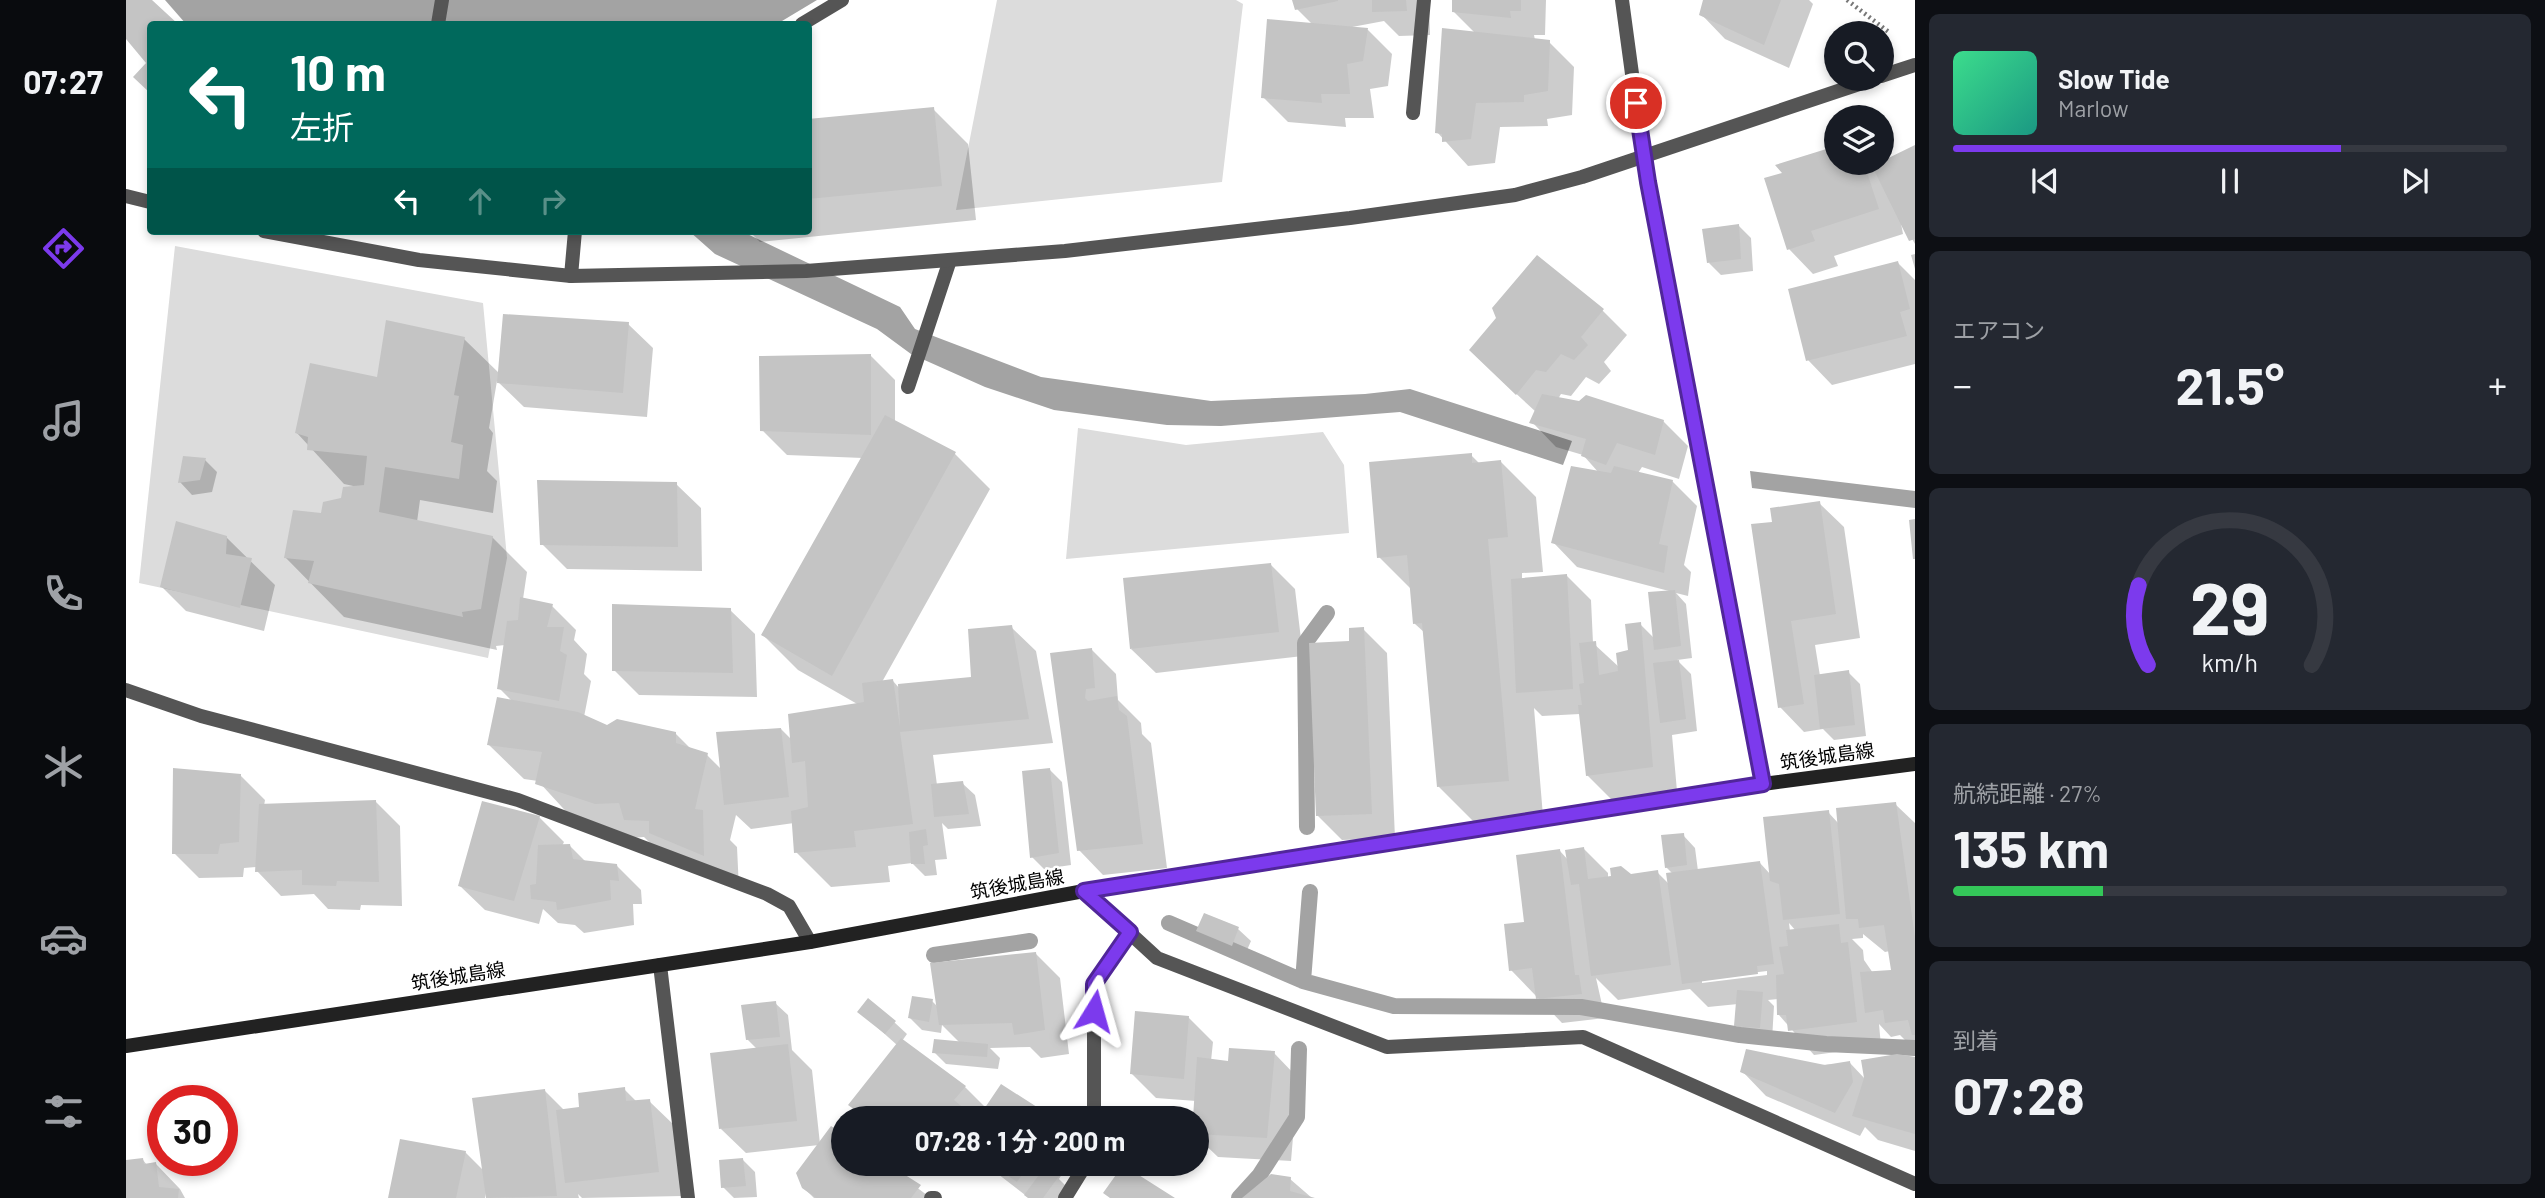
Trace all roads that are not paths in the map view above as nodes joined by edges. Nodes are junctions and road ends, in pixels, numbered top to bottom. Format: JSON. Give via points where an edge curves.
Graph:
{"nodes":[{"id":1,"x":442,"y":0,"type":"edge"},
{"id":2,"x":842,"y":0,"type":"edge"},
{"id":3,"x":1424,"y":0,"type":"edge"},
{"id":4,"x":1622,"y":0,"type":"edge"},
{"id":5,"x":438,"y":21,"type":"edge"},
{"id":6,"x":807,"y":21,"type":"edge"},
{"id":7,"x":1915,"y":65,"type":"edge"},
{"id":8,"x":1894,"y":72,"type":"edge"},
{"id":9,"x":1838,"y":91,"type":"edge"},
{"id":10,"x":1413,"y":113,"type":"dead end"},
{"id":11,"x":1643,"y":155,"type":"junction"},
{"id":12,"x":126,"y":196,"type":"edge"},
{"id":13,"x":147,"y":201,"type":"edge"},
{"id":14,"x":285,"y":235,"type":"edge"},
{"id":15,"x":575,"y":235,"type":"edge"},
{"id":16,"x":950,"y":260,"type":"junction"},
{"id":17,"x":571,"y":276,"type":"junction"},
{"id":18,"x":908,"y":387,"type":"dead end"},
{"id":19,"x":126,"y":690,"type":"edge"},
{"id":20,"x":1915,"y":764,"type":"edge"},
{"id":21,"x":1763,"y":784,"type":"junction"},
{"id":22,"x":1084,"y":891,"type":"junction"},
{"id":23,"x":1130,"y":932,"type":"junction"},
{"id":24,"x":810,"y":942,"type":"junction"},
{"id":25,"x":660,"y":965,"type":"junction"},
{"id":26,"x":126,"y":1046,"type":"edge"},
{"id":27,"x":1094,"y":1106,"type":"edge"},
{"id":28,"x":1079,"y":1176,"type":"edge"},
{"id":29,"x":1915,"y":1184,"type":"edge"},
{"id":30,"x":688,"y":1198,"type":"edge"},
{"id":31,"x":1065,"y":1198,"type":"edge"}],
"edges":[{"from":1,"to":5,"type":"street"},
{"from":2,"to":6,"type":"street"},
{"from":3,"to":10,"type":"street"},
{"from":4,"to":11,"type":"street"},
{"from":7,"to":8,"type":"street"},
{"from":9,"to":11,"type":"street"},
{"from":11,"to":16,"type":"street","via":[[1515,195],[1065,251]]},
{"from":11,"to":21,"type":"street"},
{"from":12,"to":13,"type":"street"},
{"from":14,"to":17,"type":"street","via":[[419,260]]},
{"from":15,"to":17,"type":"street"},
{"from":16,"to":17,"type":"street","via":[[806,271]]},
{"from":16,"to":18,"type":"street"},
{"from":19,"to":24,"type":"street","via":[[201,716],[518,800],[766,894],[789,906]]},
{"from":20,"to":21,"type":"main road","name":"筑後城島線"},
{"from":21,"to":22,"type":"main road","name":"筑後城島線"},
{"from":22,"to":23,"type":"street"},
{"from":22,"to":24,"type":"main road","name":"筑後城島線"},
{"from":23,"to":27,"type":"street","via":[[1094,984]]},
{"from":23,"to":29,"type":"street","via":[[1157,958],[1387,1046],[1583,1037]]},
{"from":24,"to":25,"type":"main road","name":"筑後城島線"},
{"from":25,"to":26,"type":"main road","name":"筑後城島線"},
{"from":25,"to":30,"type":"street"},
{"from":28,"to":31,"type":"street"}]}
